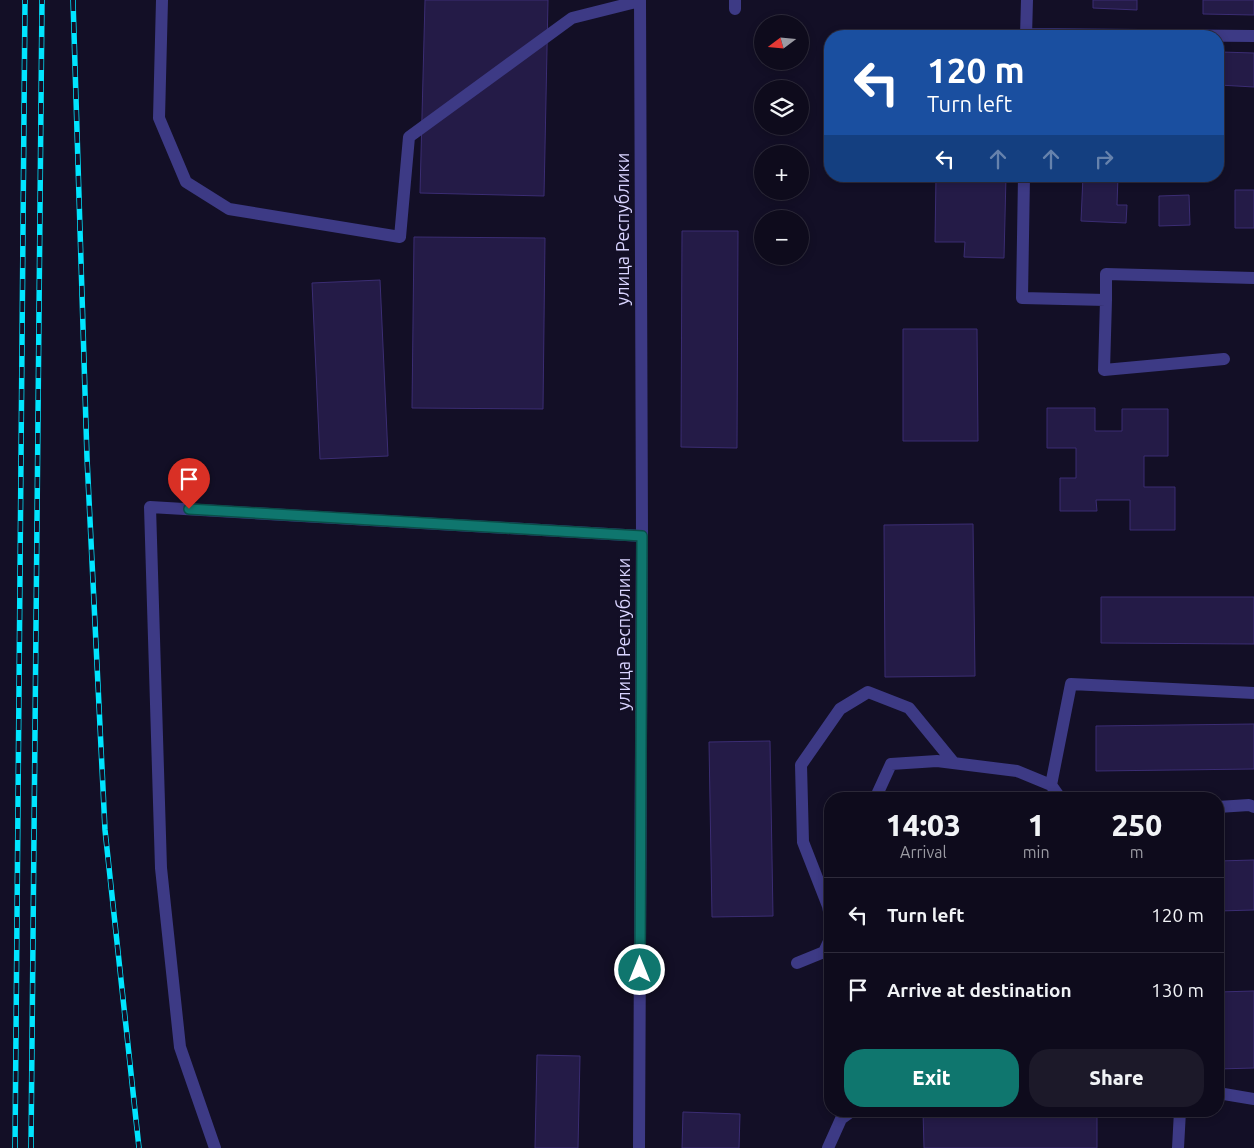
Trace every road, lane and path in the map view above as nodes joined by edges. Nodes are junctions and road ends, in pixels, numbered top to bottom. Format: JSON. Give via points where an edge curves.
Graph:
{"nodes":[{"id":1,"x":162,"y":0,"type":"edge"},
{"id":2,"x":640,"y":0,"type":"edge"},
{"id":3,"x":1027,"y":0,"type":"edge"},
{"id":4,"x":1026,"y":30,"type":"edge"},
{"id":5,"x":1224,"y":36,"type":"edge"},
{"id":6,"x":1254,"y":36,"type":"edge"},
{"id":7,"x":1024,"y":182,"type":"edge"},
{"id":8,"x":1254,"y":278,"type":"edge"},
{"id":9,"x":1106,"y":300,"type":"junction"},
{"id":10,"x":1224,"y":359,"type":"dead end"},
{"id":11,"x":642,"y":536,"type":"junction"},
{"id":12,"x":1254,"y":693,"type":"edge"},
{"id":13,"x":954,"y":763,"type":"junction"},
{"id":14,"x":1052,"y":785,"type":"junction"},
{"id":15,"x":878,"y":792,"type":"edge"},
{"id":16,"x":1056,"y":792,"type":"edge"},
{"id":17,"x":1224,"y":807,"type":"edge"},
{"id":18,"x":1254,"y":807,"type":"edge"},
{"id":19,"x":824,"y":895,"type":"edge"},
{"id":20,"x":824,"y":952,"type":"edge"},
{"id":21,"x":796,"y":963,"type":"dead end"},
{"id":22,"x":1224,"y":1094,"type":"edge"},
{"id":23,"x":1254,"y":1099,"type":"edge"},
{"id":24,"x":843,"y":1117,"type":"edge"},
{"id":25,"x":1180,"y":1117,"type":"edge"},
{"id":26,"x":216,"y":1148,"type":"edge"},
{"id":27,"x":638,"y":1148,"type":"edge"},
{"id":28,"x":828,"y":1148,"type":"edge"},
{"id":29,"x":1178,"y":1148,"type":"edge"}],
"edges":[{"from":1,"to":2,"type":"street","via":[[159,118],[186,182],[229,209],[400,237],[409,137],[572,18]]},
{"from":2,"to":11,"type":"street","name":"улица Республики"},
{"from":3,"to":4,"type":"street"},
{"from":5,"to":6,"type":"street"},
{"from":7,"to":9,"type":"street","via":[[1022,298]]},
{"from":8,"to":9,"type":"street","via":[[1106,274]]},
{"from":9,"to":10,"type":"street","via":[[1104,370]]},
{"from":11,"to":26,"type":"street","via":[[150,507],[161,868],[180,1047]]},
{"from":11,"to":27,"type":"street","name":"улица Республики"},
{"from":12,"to":14,"type":"street","via":[[1071,684]]},
{"from":13,"to":14,"type":"street","via":[[1016,771]]},
{"from":13,"to":15,"type":"street","via":[[891,764]]},
{"from":13,"to":19,"type":"street","via":[[909,708],[868,692],[840,709],[801,765],[804,842]]},
{"from":14,"to":16,"type":"street"},
{"from":17,"to":18,"type":"street"},
{"from":20,"to":21,"type":"street"},
{"from":22,"to":23,"type":"street"},
{"from":24,"to":28,"type":"street"},
{"from":25,"to":29,"type":"street"}]}
